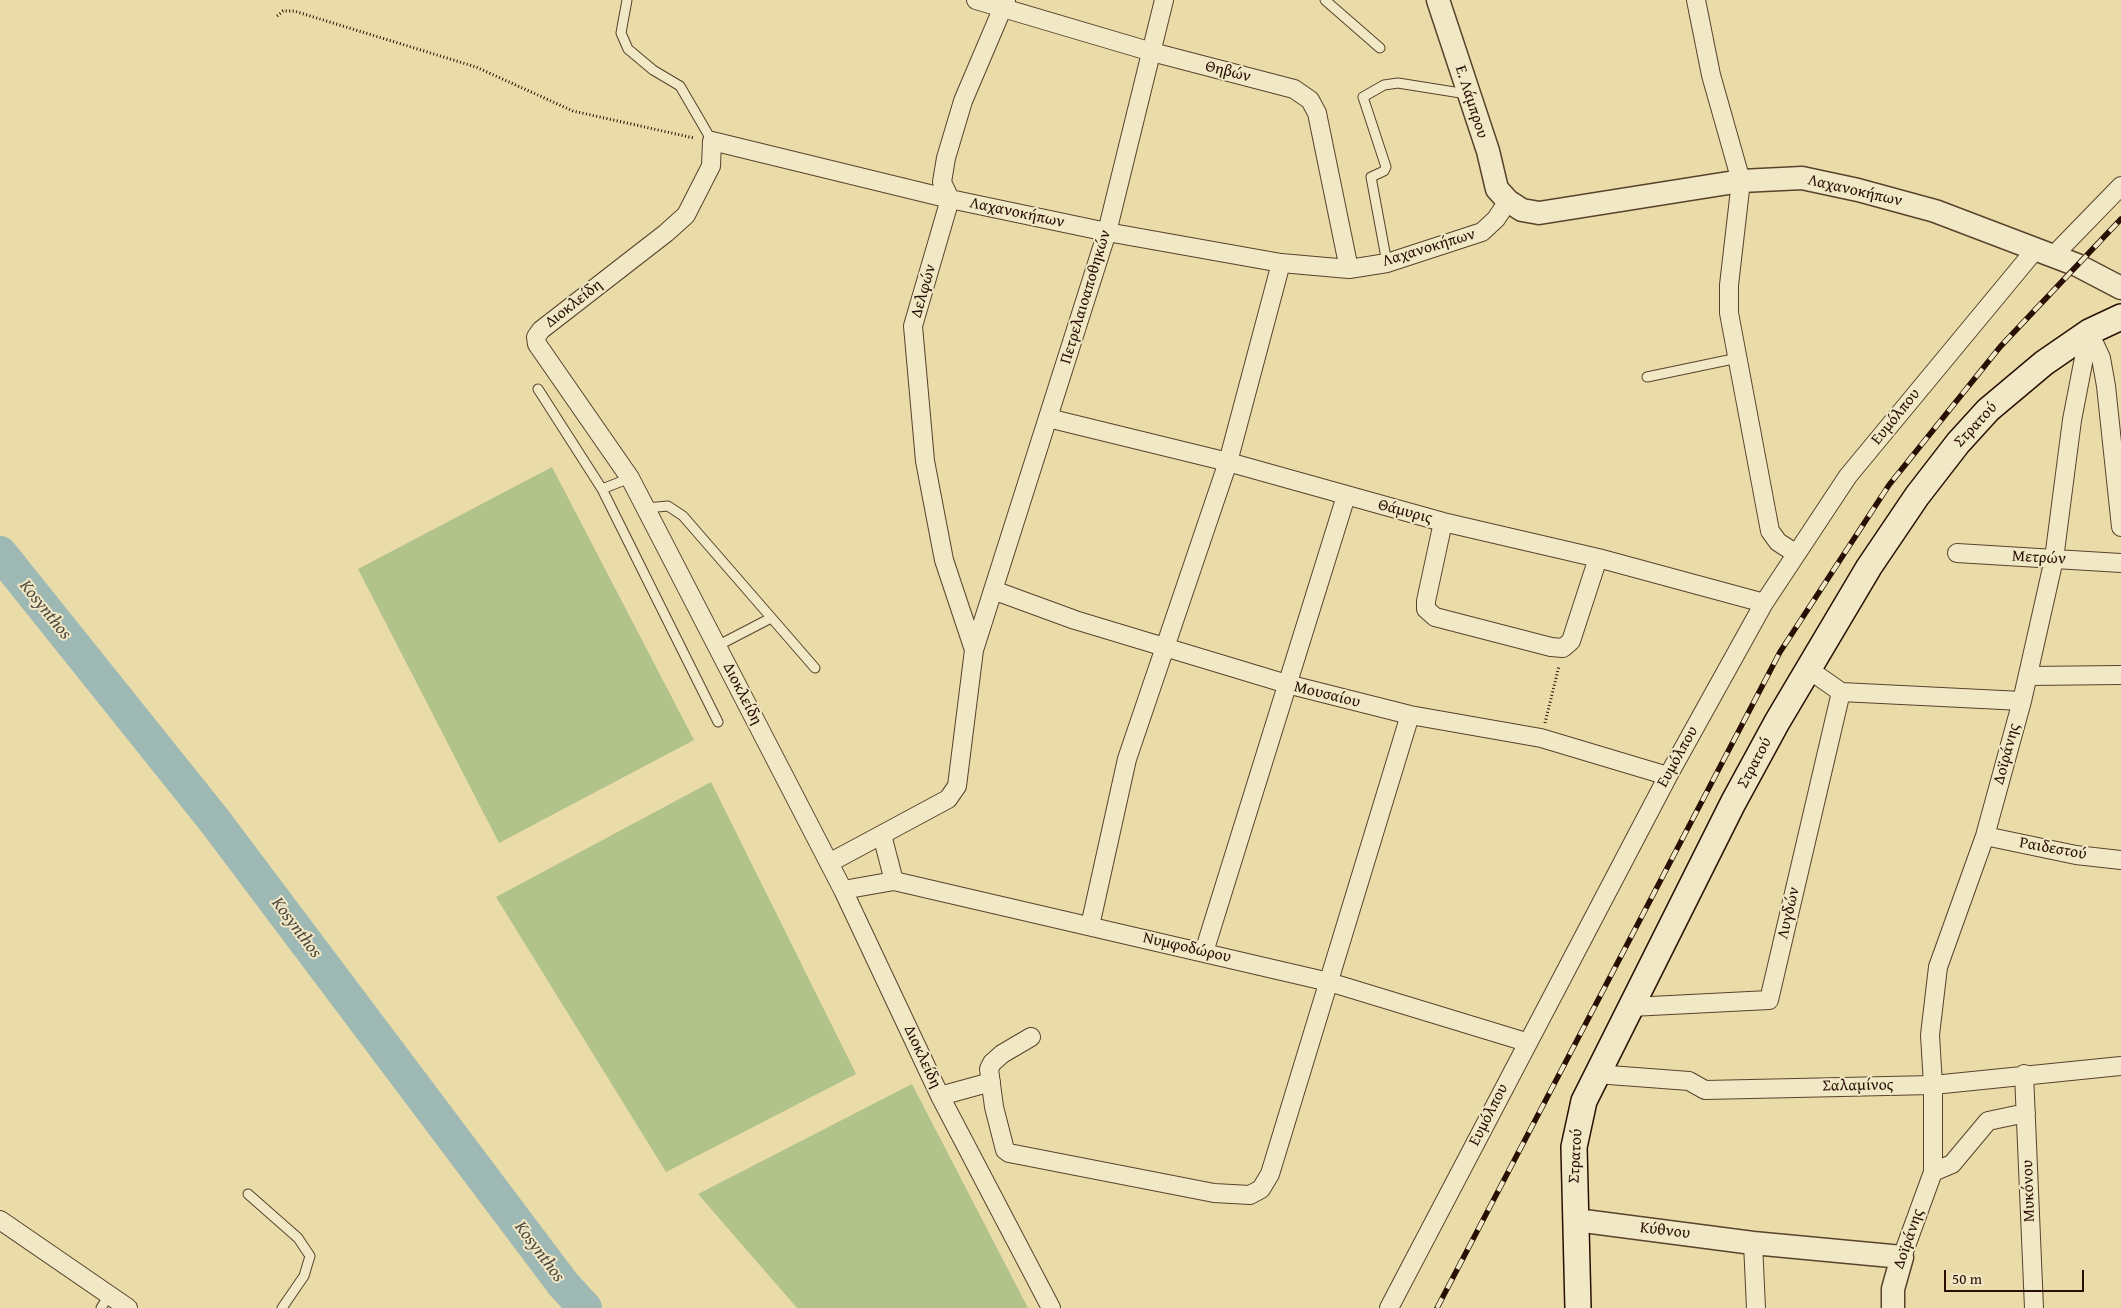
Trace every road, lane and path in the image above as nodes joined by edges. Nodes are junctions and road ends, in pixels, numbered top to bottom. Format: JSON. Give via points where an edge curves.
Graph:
{"nodes":[{"id":1,"x":627,"y":0,"type":"edge"},
{"id":2,"x":976,"y":0,"type":"edge"},
{"id":3,"x":1164,"y":0,"type":"edge"},
{"id":4,"x":1325,"y":0,"type":"edge"},
{"id":5,"x":1438,"y":0,"type":"edge"},
{"id":6,"x":1696,"y":0,"type":"edge"},
{"id":7,"x":1006,"y":4,"type":"edge"},
{"id":8,"x":277,"y":16,"type":"dead end"},
{"id":9,"x":1380,"y":48,"type":"dead end"},
{"id":10,"x":1152,"y":52,"type":"junction"},
{"id":11,"x":1469,"y":95,"type":"junction"},
{"id":12,"x":712,"y":141,"type":"junction"},
{"id":13,"x":1741,"y":181,"type":"junction"},
{"id":14,"x":2121,"y":186,"type":"edge"},
{"id":15,"x":950,"y":199,"type":"junction"},
{"id":16,"x":1508,"y":201,"type":"junction"},
{"id":17,"x":1107,"y":232,"type":"junction"},
{"id":18,"x":2044,"y":253,"type":"junction"},
{"id":19,"x":1281,"y":263,"type":"junction"},
{"id":20,"x":1387,"y":263,"type":"junction"},
{"id":21,"x":1349,"y":269,"type":"junction"},
{"id":22,"x":2121,"y":288,"type":"edge"},
{"id":23,"x":2121,"y":317,"type":"edge"},
{"id":24,"x":2089,"y":332,"type":"junction"},
{"id":25,"x":1738,"y":358,"type":"junction"},
{"id":26,"x":1647,"y":377,"type":"dead end"},
{"id":27,"x":538,"y":389,"type":"dead end"},
{"id":28,"x":1048,"y":418,"type":"junction"},
{"id":29,"x":1228,"y":462,"type":"junction"},
{"id":30,"x":630,"y":478,"type":"junction"},
{"id":31,"x":602,"y":489,"type":"junction"},
{"id":32,"x":1346,"y":496,"type":"junction"},
{"id":33,"x":646,"y":508,"type":"junction"},
{"id":34,"x":1443,"y":522,"type":"junction"},
{"id":35,"x":2121,"y":527,"type":"edge"},
{"id":36,"x":1795,"y":553,"type":"junction"},
{"id":37,"x":1957,"y":553,"type":"dead end"},
{"id":38,"x":1598,"y":558,"type":"junction"},
{"id":39,"x":2054,"y":559,"type":"junction"},
{"id":40,"x":2121,"y":563,"type":"edge"},
{"id":41,"x":993,"y":590,"type":"junction"},
{"id":42,"x":1764,"y":603,"type":"junction"},
{"id":43,"x":771,"y":618,"type":"junction"},
{"id":44,"x":717,"y":646,"type":"junction"},
{"id":45,"x":1165,"y":648,"type":"junction"},
{"id":46,"x":1563,"y":648,"type":"junction"},
{"id":47,"x":974,"y":650,"type":"junction"},
{"id":48,"x":814,"y":668,"type":"dead end"},
{"id":49,"x":1808,"y":669,"type":"junction"},
{"id":50,"x":2121,"y":675,"type":"edge"},
{"id":51,"x":2028,"y":676,"type":"junction"},
{"id":52,"x":1287,"y":684,"type":"junction"},
{"id":53,"x":1841,"y":692,"type":"junction"},
{"id":54,"x":2022,"y":701,"type":"junction"},
{"id":55,"x":1410,"y":716,"type":"junction"},
{"id":56,"x":718,"y":722,"type":"dead end"},
{"id":57,"x":1541,"y":738,"type":"junction"},
{"id":58,"x":1668,"y":776,"type":"junction"},
{"id":59,"x":882,"y":834,"type":"junction"},
{"id":60,"x":1985,"y":836,"type":"junction"},
{"id":61,"x":2121,"y":860,"type":"edge"},
{"id":62,"x":829,"y":863,"type":"junction"},
{"id":63,"x":894,"y":881,"type":"junction"},
{"id":64,"x":843,"y":890,"type":"junction"},
{"id":65,"x":1090,"y":926,"type":"junction"},
{"id":66,"x":1204,"y":952,"type":"junction"},
{"id":67,"x":1329,"y":982,"type":"junction"},
{"id":68,"x":1631,"y":1006,"type":"junction"},
{"id":69,"x":1031,"y":1037,"type":"dead end"},
{"id":70,"x":1526,"y":1042,"type":"junction"},
{"id":71,"x":2121,"y":1066,"type":"edge"},
{"id":72,"x":1596,"y":1074,"type":"junction"},
{"id":73,"x":2024,"y":1074,"type":"junction"},
{"id":74,"x":991,"y":1082,"type":"junction"},
{"id":75,"x":1933,"y":1085,"type":"junction"},
{"id":76,"x":940,"y":1096,"type":"junction"},
{"id":77,"x":2026,"y":1113,"type":"junction"},
{"id":78,"x":1934,"y":1172,"type":"junction"},
{"id":79,"x":248,"y":1194,"type":"dead end"},
{"id":80,"x":0,"y":1220,"type":"edge"},
{"id":81,"x":1576,"y":1220,"type":"junction"},
{"id":82,"x":1753,"y":1243,"type":"junction"},
{"id":83,"x":1902,"y":1256,"type":"junction"},
{"id":84,"x":105,"y":1302,"type":"edge"},
{"id":85,"x":128,"y":1308,"type":"edge"},
{"id":86,"x":282,"y":1308,"type":"edge"},
{"id":87,"x":1051,"y":1308,"type":"edge"},
{"id":88,"x":1389,"y":1308,"type":"edge"},
{"id":89,"x":1578,"y":1308,"type":"edge"},
{"id":90,"x":1756,"y":1308,"type":"edge"},
{"id":91,"x":1893,"y":1308,"type":"edge"},
{"id":92,"x":2034,"y":1308,"type":"edge"}],
"edges":[{"from":1,"to":12,"type":"lane","via":[[621,34],[628,50],[680,86]]},
{"from":2,"to":7,"type":"street","name":"Θηβών"},
{"from":3,"to":10,"type":"street","name":"Πετρελαιοαποθηκών"},
{"from":4,"to":9,"type":"lane"},
{"from":5,"to":11,"type":"street","name":"Ε. Λάμπρου"},
{"from":6,"to":13,"type":"street","via":[[1712,75]]},
{"from":7,"to":10,"type":"street","name":"Θηβών"},
{"from":7,"to":15,"type":"street","via":[[963,101],[946,158],[942,182]]},
{"from":8,"to":12,"type":"path","via":[[283,11],[294,11],[476,67],[573,111]]},
{"from":10,"to":17,"type":"street","name":"Πετρελαιοαποθηκών"},
{"from":10,"to":21,"type":"street","name":"Θηβών","via":[[1294,89],[1310,100],[1317,113]]},
{"from":11,"to":16,"type":"street","name":"Ε. Λάμπρου","via":[[1497,189]]},
{"from":11,"to":20,"type":"lane","via":[[1398,83],[1384,85],[1363,97],[1386,167],[1371,178]]},
{"from":12,"to":15,"type":"street","name":"Λαχανοκήπων"},
{"from":12,"to":30,"type":"street","name":"Διοκλείδη","via":[[711,166],[686,215],[536,337],[537,344]]},
{"from":13,"to":16,"type":"street","name":"Λαχανοκήπων","via":[[1539,213],[1522,210]]},
{"from":13,"to":18,"type":"street","name":"Λαχανοκήπων","via":[[1802,178],[1858,190],[1935,211]]},
{"from":13,"to":25,"type":"street","via":[[1729,285]]},
{"from":14,"to":18,"type":"street","name":"Ευμόλπου"},
{"from":15,"to":17,"type":"street","name":"Λαχανοκήπων"},
{"from":15,"to":47,"type":"street","name":"Δελφών","via":[[913,326],[925,461],[944,560]]},
{"from":16,"to":20,"type":"street","name":"Λαχανοκήπων","via":[[1482,232]]},
{"from":17,"to":19,"type":"street","name":"Λαχανοκήπων"},
{"from":17,"to":28,"type":"street","name":"Πετρελαιοαποθηκών"},
{"from":18,"to":22,"type":"street","name":"Λαχανοκήπων","via":[[2077,265]]},
{"from":18,"to":36,"type":"street","name":"Ευμόλπου","via":[[1848,476]]},
{"from":19,"to":21,"type":"street","name":"Λαχανοκήπων"},
{"from":19,"to":29,"type":"street"},
{"from":20,"to":21,"type":"street","name":"Λαχανοκήπων"},
{"from":23,"to":24,"type":"main road","name":"Στρατού"},
{"from":24,"to":35,"type":"street","via":[[2101,358],[2106,386]]},
{"from":24,"to":39,"type":"street","name":"Δοϊράνης","via":[[2072,420]]},
{"from":24,"to":49,"type":"main road","name":"Στρατού","via":[[2044,363],[1988,410],[1958,443],[1869,567]]},
{"from":25,"to":26,"type":"lane"},
{"from":25,"to":36,"type":"street","via":[[1770,530],[1778,542]]},
{"from":27,"to":31,"type":"lane"},
{"from":28,"to":29,"type":"street","name":"Θάμυρις"},
{"from":28,"to":41,"type":"street","name":"Πετρελαιοαποθηκών"},
{"from":29,"to":32,"type":"street","name":"Θάμυρις"},
{"from":29,"to":45,"type":"street"},
{"from":30,"to":31,"type":"lane"},
{"from":30,"to":33,"type":"street","name":"Διοκλείδη"},
{"from":31,"to":56,"type":"lane"},
{"from":32,"to":34,"type":"street","name":"Θάμυρις"},
{"from":32,"to":52,"type":"street"},
{"from":33,"to":43,"type":"lane","via":[[668,506],[683,516]]},
{"from":33,"to":44,"type":"street","name":"Διοκλείδη"},
{"from":34,"to":38,"type":"street","name":"Θάμυρις"},
{"from":34,"to":46,"type":"street","via":[[1426,609],[1435,617]]},
{"from":36,"to":42,"type":"street","name":"Ευμόλπου"},
{"from":37,"to":39,"type":"street","name":"Μετρών"},
{"from":38,"to":42,"type":"street","name":"Θάμυρις"},
{"from":38,"to":46,"type":"street","via":[[1571,640]]},
{"from":39,"to":40,"type":"street","name":"Μετρών"},
{"from":39,"to":51,"type":"street","name":"Δοϊράνης"},
{"from":41,"to":45,"type":"street","name":"Μουσαίου"},
{"from":41,"to":47,"type":"street","name":"Πετρελαιοαποθηκών"},
{"from":42,"to":58,"type":"street","name":"Ευμόλπου"},
{"from":43,"to":44,"type":"lane"},
{"from":43,"to":48,"type":"lane"},
{"from":44,"to":62,"type":"street","name":"Διοκλείδη"},
{"from":45,"to":52,"type":"street","name":"Μουσαίου"},
{"from":45,"to":65,"type":"street","via":[[1128,759]]},
{"from":46,"to":57,"type":"path"},
{"from":47,"to":59,"type":"street","name":"Πετρελαιοαποθηκών","via":[[957,786],[948,799]]},
{"from":49,"to":53,"type":"street"},
{"from":49,"to":68,"type":"main road","name":"Στρατού","via":[[1733,803]]},
{"from":50,"to":51,"type":"street"},
{"from":51,"to":54,"type":"street","name":"Δοϊράνης"},
{"from":52,"to":55,"type":"street","name":"Μουσαίου"},
{"from":52,"to":66,"type":"street"},
{"from":53,"to":54,"type":"street"},
{"from":53,"to":68,"type":"street","name":"Λυγδών","via":[[1769,1000]]},
{"from":54,"to":60,"type":"street","name":"Δοϊράνης"},
{"from":55,"to":57,"type":"street","name":"Μουσαίου"},
{"from":55,"to":67,"type":"street"},
{"from":57,"to":58,"type":"street","name":"Μουσαίου"},
{"from":58,"to":70,"type":"street","name":"Ευμόλπου"},
{"from":59,"to":62,"type":"street","name":"Πετρελαιοαποθηκών"},
{"from":59,"to":63,"type":"street"},
{"from":60,"to":61,"type":"street","name":"Ραιδεστού","via":[[2076,855]]},
{"from":60,"to":75,"type":"street","name":"Δοϊράνης","via":[[1938,967],[1930,1034]]},
{"from":62,"to":64,"type":"street","name":"Διοκλείδη"},
{"from":63,"to":64,"type":"street","name":"Νυμφοδώρου"},
{"from":63,"to":65,"type":"street","name":"Νυμφοδώρου"},
{"from":64,"to":76,"type":"street","name":"Διοκλείδη"},
{"from":65,"to":66,"type":"street","name":"Νυμφοδώρου"},
{"from":66,"to":67,"type":"street","name":"Νυμφοδώρου"},
{"from":67,"to":70,"type":"street","name":"Νυμφοδώρου"},
{"from":67,"to":74,"type":"street","via":[[1270,1174],[1260,1189],[1250,1195],[1214,1193],[1009,1153],[1005,1150]]},
{"from":68,"to":72,"type":"main road","name":"Στρατού"},
{"from":69,"to":74,"type":"street","via":[[992,1063],[989,1069]]},
{"from":70,"to":88,"type":"street","name":"Ευμόλπου"},
{"from":71,"to":73,"type":"street","name":"Σαλαμίνος"},
{"from":72,"to":75,"type":"street","name":"Σαλαμίνος","via":[[1689,1082],[1705,1090]]},
{"from":72,"to":81,"type":"main road","name":"Στρατού","via":[[1584,1102],[1574,1140]]},
{"from":73,"to":75,"type":"street","name":"Σαλαμίνος"},
{"from":73,"to":77,"type":"street","name":"Μυκόνου"},
{"from":74,"to":76,"type":"street"},
{"from":75,"to":78,"type":"street","name":"Δοϊράνης"},
{"from":76,"to":87,"type":"street","name":"Διοκλείδη"},
{"from":77,"to":78,"type":"street","via":[[1988,1121],[1952,1164]]},
{"from":77,"to":92,"type":"street","name":"Μυκόνου"},
{"from":78,"to":83,"type":"street","name":"Δοϊράνης"},
{"from":79,"to":86,"type":"lane","via":[[298,1238],[310,1256],[304,1276]]},
{"from":80,"to":84,"type":"street"},
{"from":81,"to":82,"type":"street","name":"Κύθνου"},
{"from":81,"to":89,"type":"main road","name":"Στρατού"},
{"from":82,"to":83,"type":"street","name":"Κύθνου"},
{"from":82,"to":90,"type":"street"},
{"from":83,"to":91,"type":"street","name":"Δοϊράνης","via":[[1893,1289]]},
{"from":84,"to":85,"type":"street"}]}
